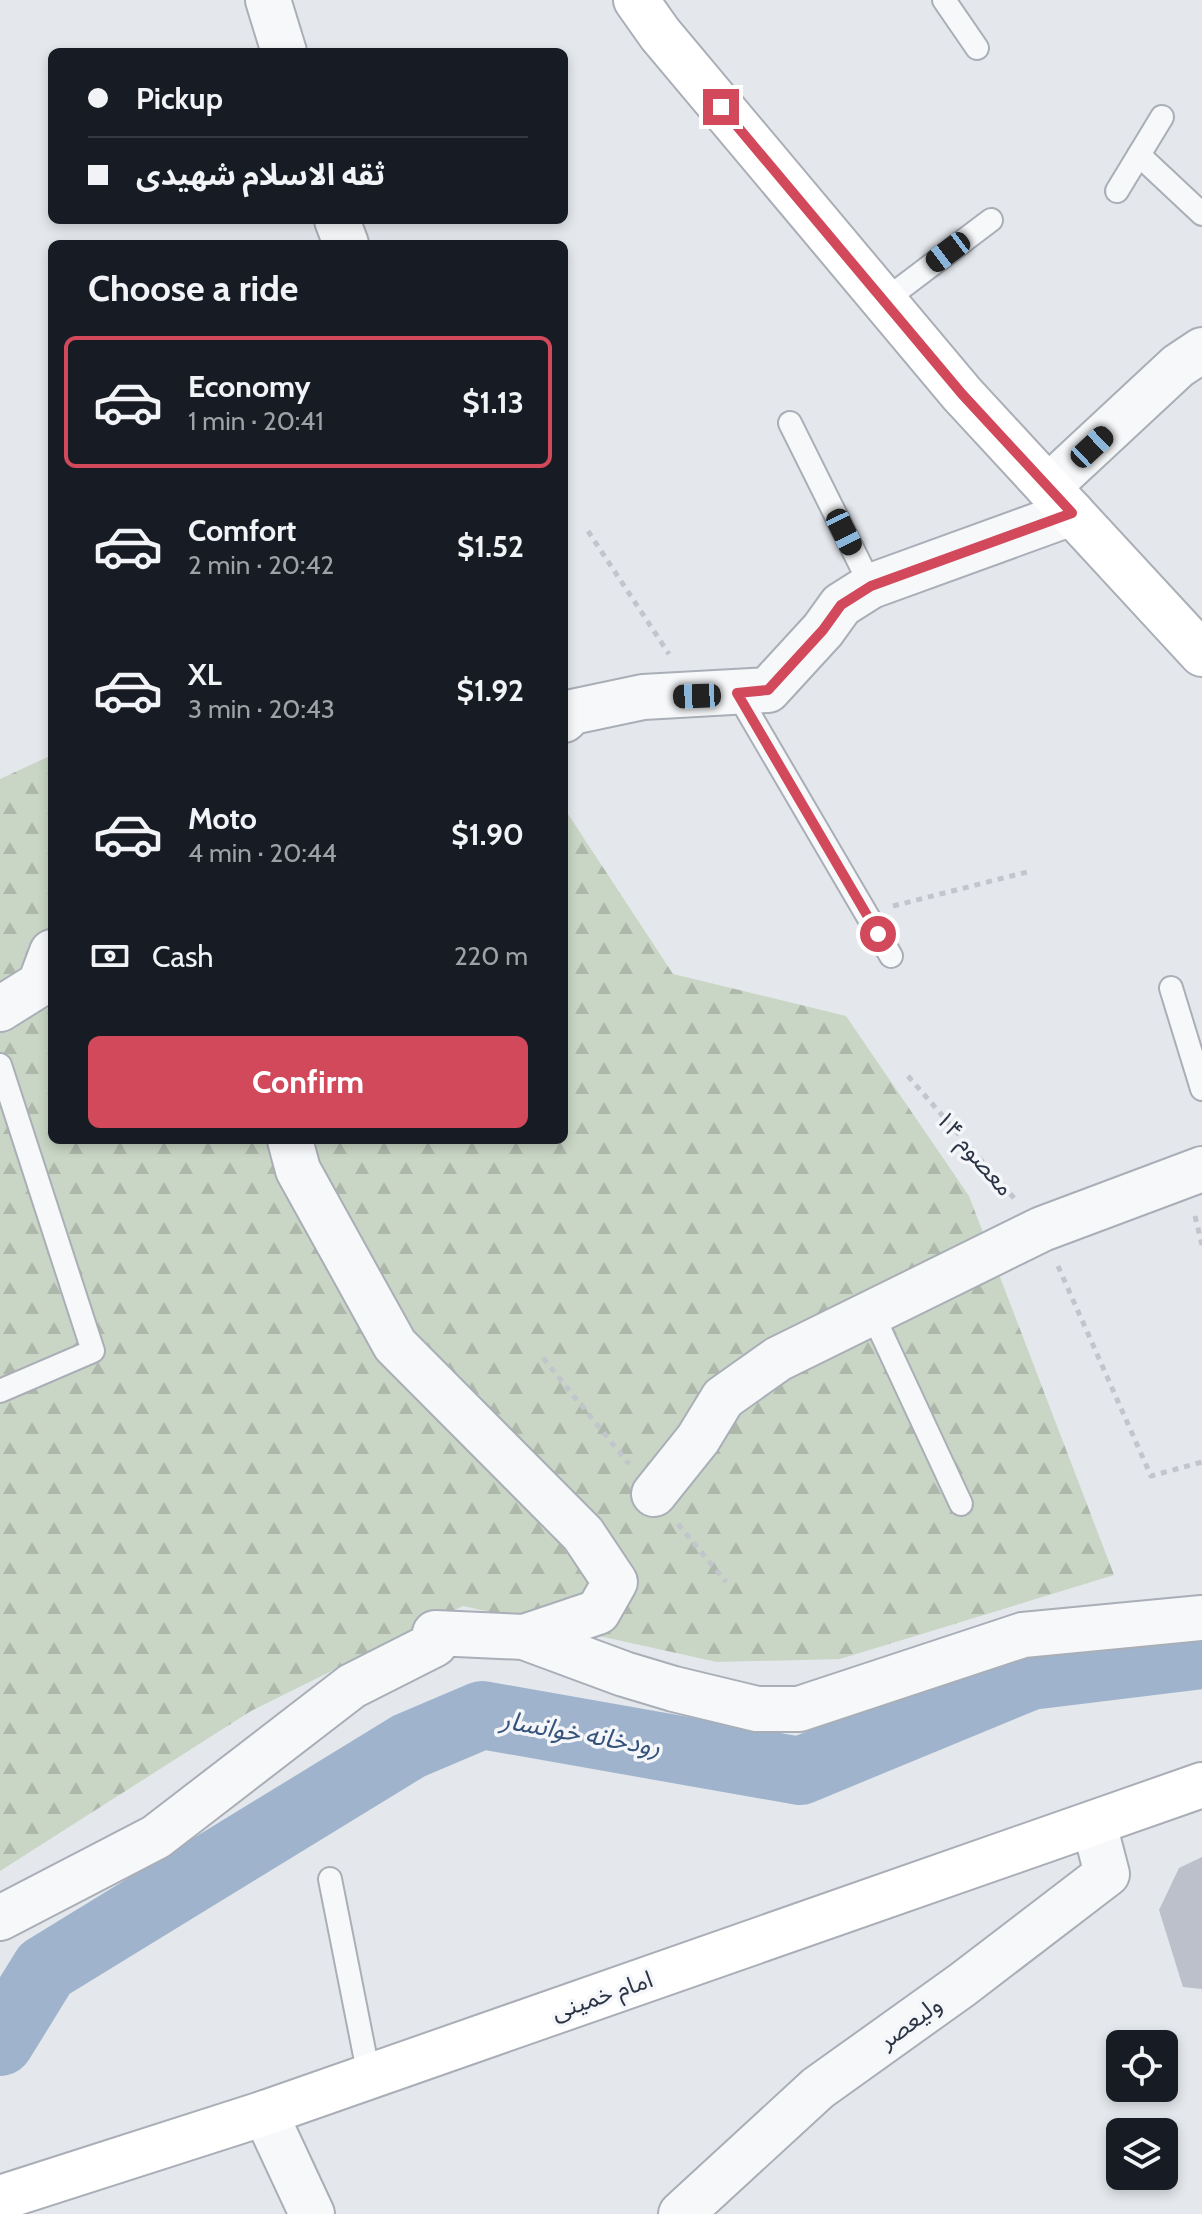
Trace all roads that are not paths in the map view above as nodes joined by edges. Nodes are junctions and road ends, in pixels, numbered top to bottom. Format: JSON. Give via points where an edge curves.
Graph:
{"nodes":[{"id":1,"x":268,"y":0,"type":"edge"},
{"id":2,"x":636,"y":0,"type":"edge"},
{"id":3,"x":944,"y":0,"type":"edge"},
{"id":4,"x":283,"y":48,"type":"edge"},
{"id":5,"x":977,"y":48,"type":"dead end"},
{"id":6,"x":1162,"y":117,"type":"dead end"},
{"id":7,"x":1139,"y":155,"type":"junction"},
{"id":8,"x":1117,"y":191,"type":"dead end"},
{"id":9,"x":1202,"y":214,"type":"edge"},
{"id":10,"x":991,"y":220,"type":"dead end"},
{"id":11,"x":884,"y":301,"type":"junction"},
{"id":12,"x":1202,"y":350,"type":"edge"},
{"id":13,"x":790,"y":423,"type":"dead end"},
{"id":14,"x":1060,"y":500,"type":"junction"},
{"id":15,"x":871,"y":586,"type":"junction"},
{"id":16,"x":1202,"y":654,"type":"edge"},
{"id":17,"x":717,"y":694,"type":"junction"},
{"id":18,"x":568,"y":716,"type":"edge"},
{"id":19,"x":891,"y":956,"type":"dead end"},
{"id":20,"x":48,"y":963,"type":"edge"},
{"id":21,"x":1171,"y":988,"type":"dead end"},
{"id":22,"x":0,"y":1009,"type":"edge"},
{"id":23,"x":1194,"y":1031,"type":"edge"},
{"id":24,"x":0,"y":1065,"type":"edge"},
{"id":25,"x":1202,"y":1089,"type":"edge"},
{"id":26,"x":291,"y":1144,"type":"edge"},
{"id":27,"x":1202,"y":1169,"type":"edge"},
{"id":28,"x":872,"y":1313,"type":"junction"},
{"id":29,"x":0,"y":1391,"type":"edge"},
{"id":30,"x":654,"y":1494,"type":"dead end"},
{"id":31,"x":961,"y":1504,"type":"dead end"},
{"id":32,"x":1202,"y":1618,"type":"edge"},
{"id":33,"x":524,"y":1637,"type":"junction"},
{"id":34,"x":1202,"y":1785,"type":"edge"},
{"id":35,"x":1094,"y":1824,"type":"junction"},
{"id":36,"x":330,"y":1879,"type":"dead end"},
{"id":37,"x":0,"y":1918,"type":"edge"},
{"id":38,"x":369,"y":2076,"type":"junction"},
{"id":39,"x":265,"y":2113,"type":"junction"},
{"id":40,"x":0,"y":2198,"type":"edge"},
{"id":41,"x":312,"y":2214,"type":"edge"},
{"id":42,"x":681,"y":2214,"type":"edge"}],
"edges":[{"from":1,"to":4,"type":"street"},
{"from":2,"to":11,"type":"main road"},
{"from":3,"to":5,"type":"lane"},
{"from":6,"to":7,"type":"lane"},
{"from":7,"to":8,"type":"lane"},
{"from":7,"to":9,"type":"lane"},
{"from":10,"to":11,"type":"lane"},
{"from":11,"to":14,"type":"main road"},
{"from":12,"to":14,"type":"street","via":[[1178,366]]},
{"from":13,"to":15,"type":"lane"},
{"from":14,"to":15,"type":"street"},
{"from":14,"to":16,"type":"main road"},
{"from":15,"to":17,"type":"street","via":[[841,605],[768,690]]},
{"from":17,"to":18,"type":"street","via":[[643,697]]},
{"from":17,"to":19,"type":"lane"},
{"from":20,"to":22,"type":"street","via":[[40,984]]},
{"from":21,"to":23,"type":"lane"},
{"from":23,"to":25,"type":"lane"},
{"from":24,"to":29,"type":"lane","via":[[93,1351]]},
{"from":26,"to":33,"type":"street","via":[[298,1170],[395,1345],[583,1534],[615,1582],[598,1612]]},
{"from":27,"to":28,"type":"street","via":[[1042,1229]]},
{"from":28,"to":30,"type":"street","via":[[778,1359],[723,1398]]},
{"from":28,"to":31,"type":"lane"},
{"from":32,"to":33,"type":"street","via":[[1023,1635],[799,1709],[757,1709],[674,1689]]},
{"from":33,"to":37,"type":"street","via":[[435,1633],[435,1644],[352,1686],[156,1837]]},
{"from":34,"to":35,"type":"main road","name":"امام خمینی"},
{"from":35,"to":38,"type":"main road","name":"امام خمینی"},
{"from":35,"to":42,"type":"street","name":"ولیعصر","via":[[1107,1874],[818,2088]]},
{"from":36,"to":38,"type":"lane"},
{"from":38,"to":39,"type":"main road","name":"امام خمینی"},
{"from":39,"to":40,"type":"main road","name":"امام خمینی"},
{"from":39,"to":41,"type":"street"}]}
